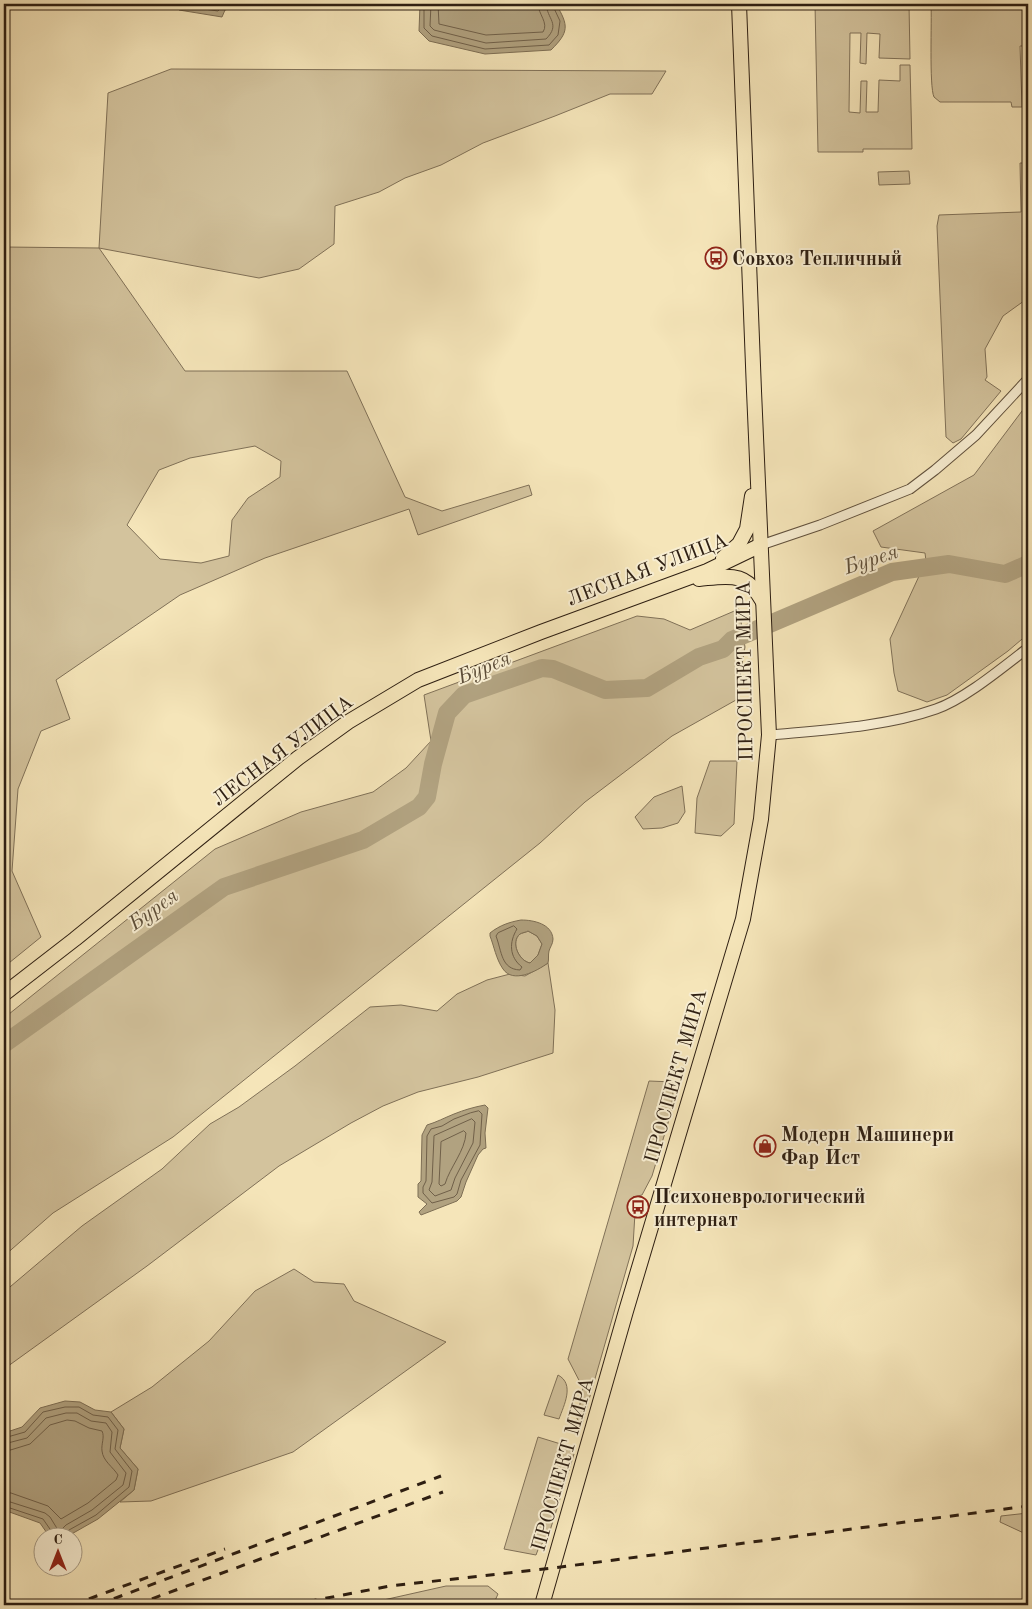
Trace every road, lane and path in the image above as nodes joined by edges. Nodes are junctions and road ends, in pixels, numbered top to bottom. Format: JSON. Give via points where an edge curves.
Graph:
{"nodes":[{"id":1,"x":739,"y":4,"type":"edge"},
{"id":2,"x":1028,"y":379,"type":"edge"},
{"id":3,"x":756,"y":453,"type":"junction"},
{"id":4,"x":761,"y":545,"type":"junction"},
{"id":5,"x":712,"y":568,"type":"junction"},
{"id":6,"x":680,"y":580,"type":"junction"},
{"id":7,"x":765,"y":609,"type":"junction"},
{"id":8,"x":1028,"y":648,"type":"edge"},
{"id":9,"x":769,"y":735,"type":"junction"},
{"id":10,"x":4,"y":994,"type":"edge"},
{"id":11,"x":542,"y":1605,"type":"edge"}],
"edges":[{"from":1,"to":3,"type":"main road"},
{"from":2,"to":4,"type":"street","via":[[976,435],[910,489]]},
{"from":3,"to":4,"type":"main road","name":"ПРОСПЕКТ МИРА"},
{"from":3,"to":5,"type":"main road","via":[[747,529],[739,544]]},
{"from":4,"to":5,"type":"main road","name":"ЛЕСНАЯ УЛИЦА"},
{"from":4,"to":7,"type":"main road","name":"ПРОСПЕКТ МИРА"},
{"from":5,"to":6,"type":"main road","name":"ЛЕСНАЯ УЛИЦА"},
{"from":6,"to":7,"type":"main road","via":[[726,576],[744,579],[756,589]]},
{"from":6,"to":10,"type":"main road","name":"ЛЕСНАЯ УЛИЦА","via":[[418,680],[348,722],[298,758]]},
{"from":7,"to":9,"type":"main road","name":"ПРОСПЕКТ МИРА"},
{"from":8,"to":9,"type":"street","via":[[959,697],[936,709],[897,720]]},
{"from":9,"to":11,"type":"main road","name":"ПРОСПЕКТ МИРА","via":[[762,818],[743,919]]}]}
